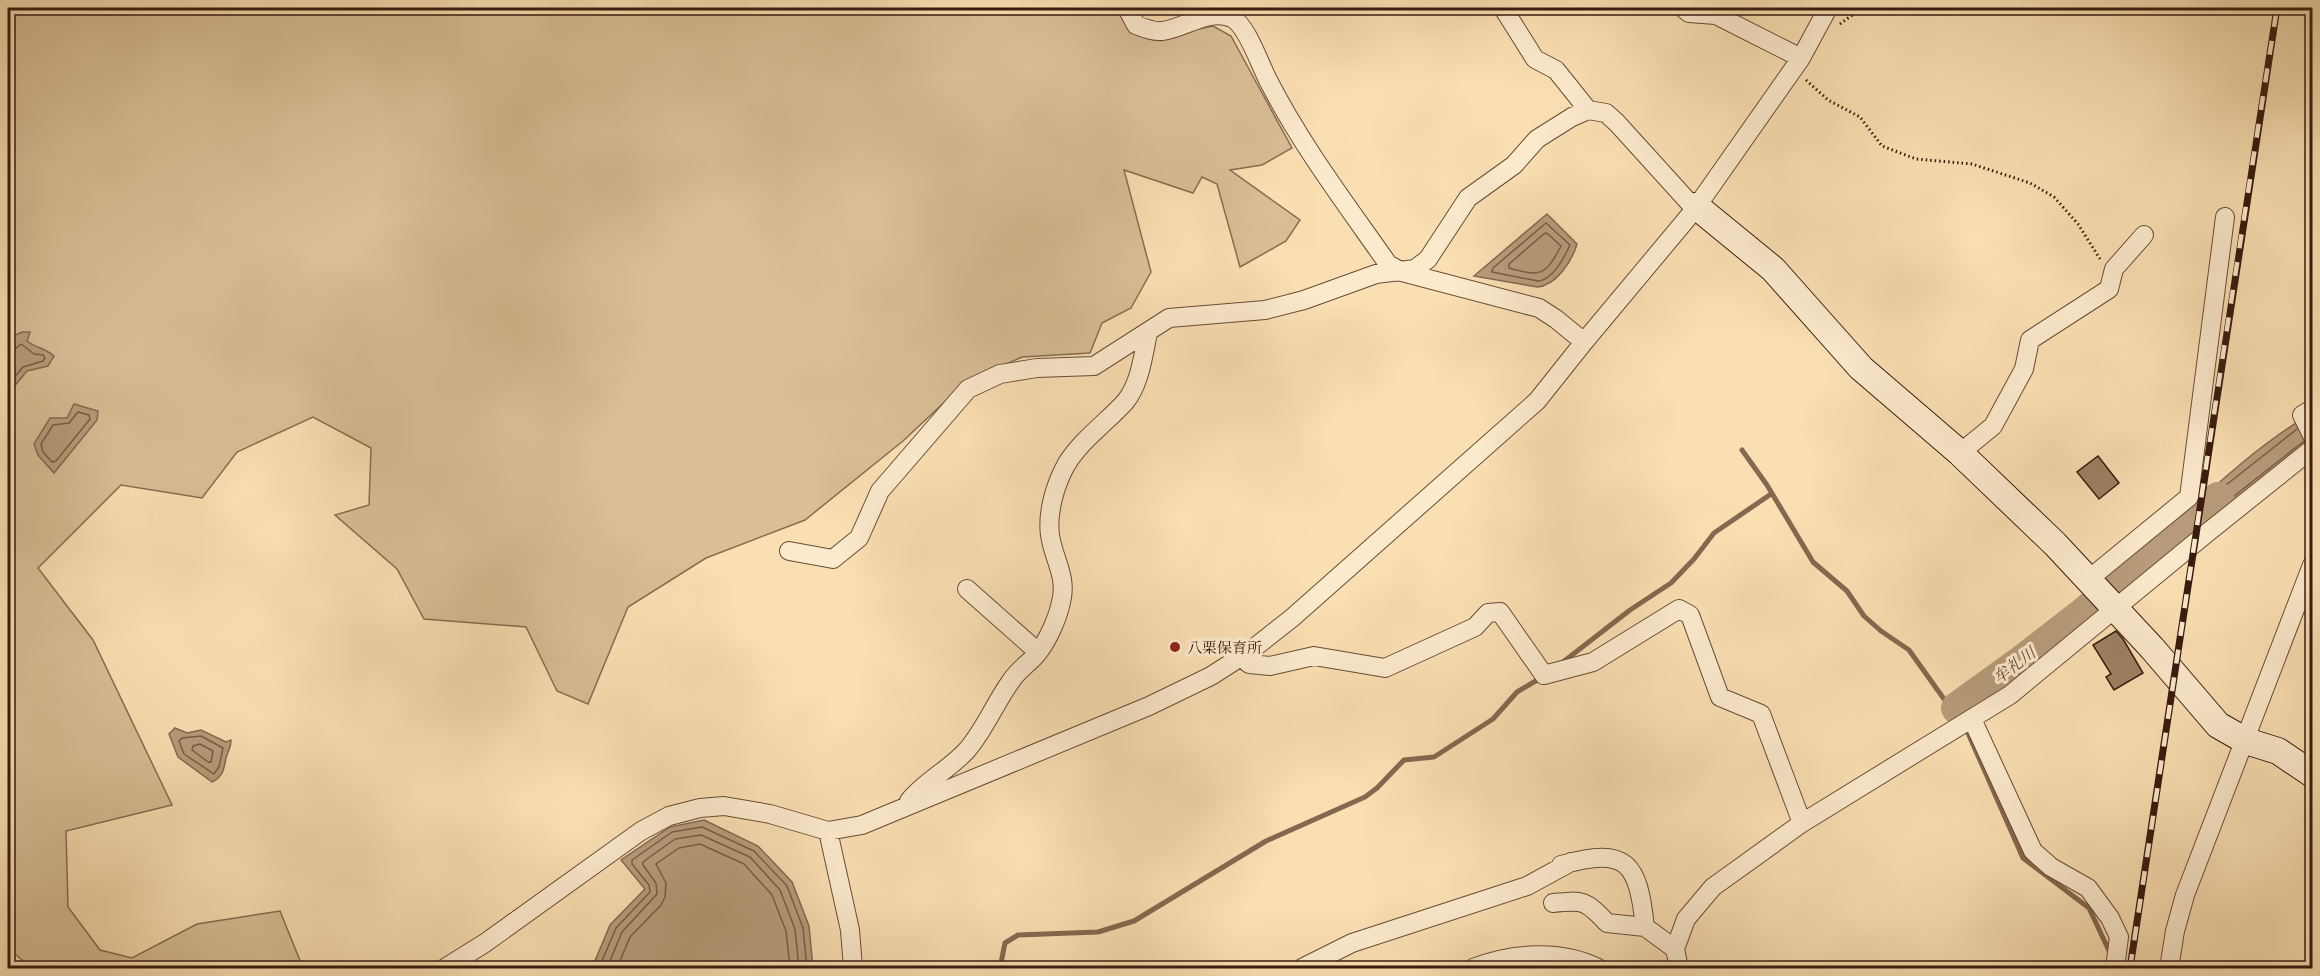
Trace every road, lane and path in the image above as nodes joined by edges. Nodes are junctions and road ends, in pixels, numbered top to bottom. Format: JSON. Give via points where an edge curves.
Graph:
{"nodes":[{"id":1,"x":1127,"y":8,"type":"edge"},
{"id":2,"x":1503,"y":8,"type":"edge"},
{"id":3,"x":1683,"y":8,"type":"edge"},
{"id":4,"x":1828,"y":8,"type":"edge"},
{"id":5,"x":1217,"y":11,"type":"edge"},
{"id":6,"x":1797,"y":63,"type":"junction"},
{"id":7,"x":1588,"y":110,"type":"junction"},
{"id":8,"x":1696,"y":208,"type":"junction"},
{"id":9,"x":2225,"y":217,"type":"dead end"},
{"id":10,"x":2144,"y":235,"type":"dead end"},
{"id":11,"x":2114,"y":269,"type":"junction"},
{"id":12,"x":1402,"y":272,"type":"junction"},
{"id":13,"x":1148,"y":333,"type":"junction"},
{"id":14,"x":1584,"y":342,"type":"junction"},
{"id":15,"x":2307,"y":412,"type":"edge"},
{"id":16,"x":2313,"y":435,"type":"edge"},
{"id":17,"x":2313,"y":449,"type":"edge"},
{"id":18,"x":1960,"y":453,"type":"junction"},
{"id":19,"x":789,"y":551,"type":"dead end"},
{"id":20,"x":2313,"y":565,"type":"edge"},
{"id":21,"x":2091,"y":581,"type":"junction"},
{"id":22,"x":967,"y":589,"type":"dead end"},
{"id":23,"x":2116,"y":609,"type":"junction"},
{"id":24,"x":1038,"y":652,"type":"junction"},
{"id":25,"x":1241,"y":656,"type":"junction"},
{"id":26,"x":1972,"y":719,"type":"junction"},
{"id":27,"x":2246,"y":741,"type":"junction"},
{"id":28,"x":2313,"y":774,"type":"edge"},
{"id":29,"x":903,"y":808,"type":"junction"},
{"id":30,"x":1802,"y":823,"type":"junction"},
{"id":31,"x":828,"y":831,"type":"junction"},
{"id":32,"x":1571,"y":862,"type":"junction"},
{"id":33,"x":1485,"y":887,"type":"dead end"},
{"id":34,"x":1553,"y":903,"type":"dead end"},
{"id":35,"x":1645,"y":927,"type":"junction"},
{"id":36,"x":1675,"y":949,"type":"junction"},
{"id":37,"x":1473,"y":968,"type":"edge"},
{"id":38,"x":445,"y":969,"type":"edge"},
{"id":39,"x":853,"y":969,"type":"edge"},
{"id":40,"x":1302,"y":969,"type":"edge"},
{"id":41,"x":1598,"y":969,"type":"edge"},
{"id":42,"x":1679,"y":969,"type":"edge"},
{"id":43,"x":2115,"y":969,"type":"edge"},
{"id":44,"x":2169,"y":969,"type":"edge"}],
"edges":[{"from":1,"to":5,"type":"street","via":[[1136,25],[1161,31]]},
{"from":2,"to":7,"type":"street","via":[[1535,59],[1556,70]]},
{"from":3,"to":6,"type":"street","via":[[1689,13],[1716,15]]},
{"from":4,"to":6,"type":"street"},
{"from":5,"to":12,"type":"street","via":[[1235,19],[1245,32],[1307,146],[1388,264]]},
{"from":6,"to":8,"type":"street"},
{"from":6,"to":11,"type":"path","via":[[1828,100],[1860,117],[1882,146],[1916,159],[1972,164],[2030,183],[2054,197],[2078,224],[2101,260]]},
{"from":7,"to":8,"type":"street","via":[[1606,113]]},
{"from":7,"to":12,"type":"street","via":[[1537,139],[1514,165],[1468,198],[1428,259],[1415,269]]},
{"from":8,"to":14,"type":"street"},
{"from":8,"to":18,"type":"street","via":[[1773,269],[1862,368]]},
{"from":9,"to":21,"type":"street","via":[[2189,497]]},
{"from":10,"to":11,"type":"street"},
{"from":11,"to":18,"type":"street","via":[[2109,288],[2030,340],[2024,369],[1993,426]]},
{"from":12,"to":13,"type":"street","via":[[1376,274],[1265,310],[1169,318]]},
{"from":12,"to":14,"type":"street","via":[[1539,308]]},
{"from":13,"to":19,"type":"street","via":[[1094,366],[1000,374],[968,389],[880,490],[859,538],[833,559]]},
{"from":13,"to":24,"type":"street","via":[[1136,382],[1126,401],[1091,433],[1066,465],[1050,507],[1050,535],[1062,575],[1062,597]]},
{"from":14,"to":25,"type":"street","via":[[1537,401],[1292,618]]},
{"from":15,"to":16,"type":"street"},
{"from":17,"to":23,"type":"street"},
{"from":18,"to":21,"type":"street"},
{"from":20,"to":27,"type":"street"},
{"from":21,"to":23,"type":"street"},
{"from":22,"to":24,"type":"street"},
{"from":23,"to":26,"type":"street","via":[[2010,695]]},
{"from":23,"to":27,"type":"street","via":[[2218,725]]},
{"from":24,"to":29,"type":"street","via":[[1011,680],[968,750],[917,790]]},
{"from":25,"to":29,"type":"street","via":[[1211,676],[1149,706]]},
{"from":25,"to":30,"type":"street","via":[[1249,664],[1270,666],[1314,656],[1385,668],[1475,627],[1488,613],[1500,612],[1544,675],[1593,662],[1679,609],[1690,615],[1720,698],[1761,714]]},
{"from":26,"to":30,"type":"street"},
{"from":26,"to":43,"type":"street","via":[[2033,851],[2051,867],[2088,888],[2110,918],[2119,937]]},
{"from":27,"to":28,"type":"street","via":[[2278,751]]},
{"from":27,"to":44,"type":"street","via":[[2185,896]]},
{"from":29,"to":31,"type":"street","via":[[862,825]]},
{"from":30,"to":36,"type":"street","via":[[1713,887],[1686,919]]},
{"from":31,"to":38,"type":"street","via":[[724,806],[669,816],[640,831]]},
{"from":31,"to":39,"type":"street","via":[[850,930]]},
{"from":32,"to":33,"type":"street"},
{"from":32,"to":35,"type":"street","via":[[1602,856],[1619,858],[1633,872]]},
{"from":32,"to":40,"type":"street","via":[[1527,886],[1352,943]]},
{"from":34,"to":35,"type":"street","via":[[1579,900],[1607,923]]},
{"from":35,"to":36,"type":"street"},
{"from":36,"to":42,"type":"street"},
{"from":37,"to":41,"type":"street","via":[[1488,962],[1546,954],[1581,960]]}]}
